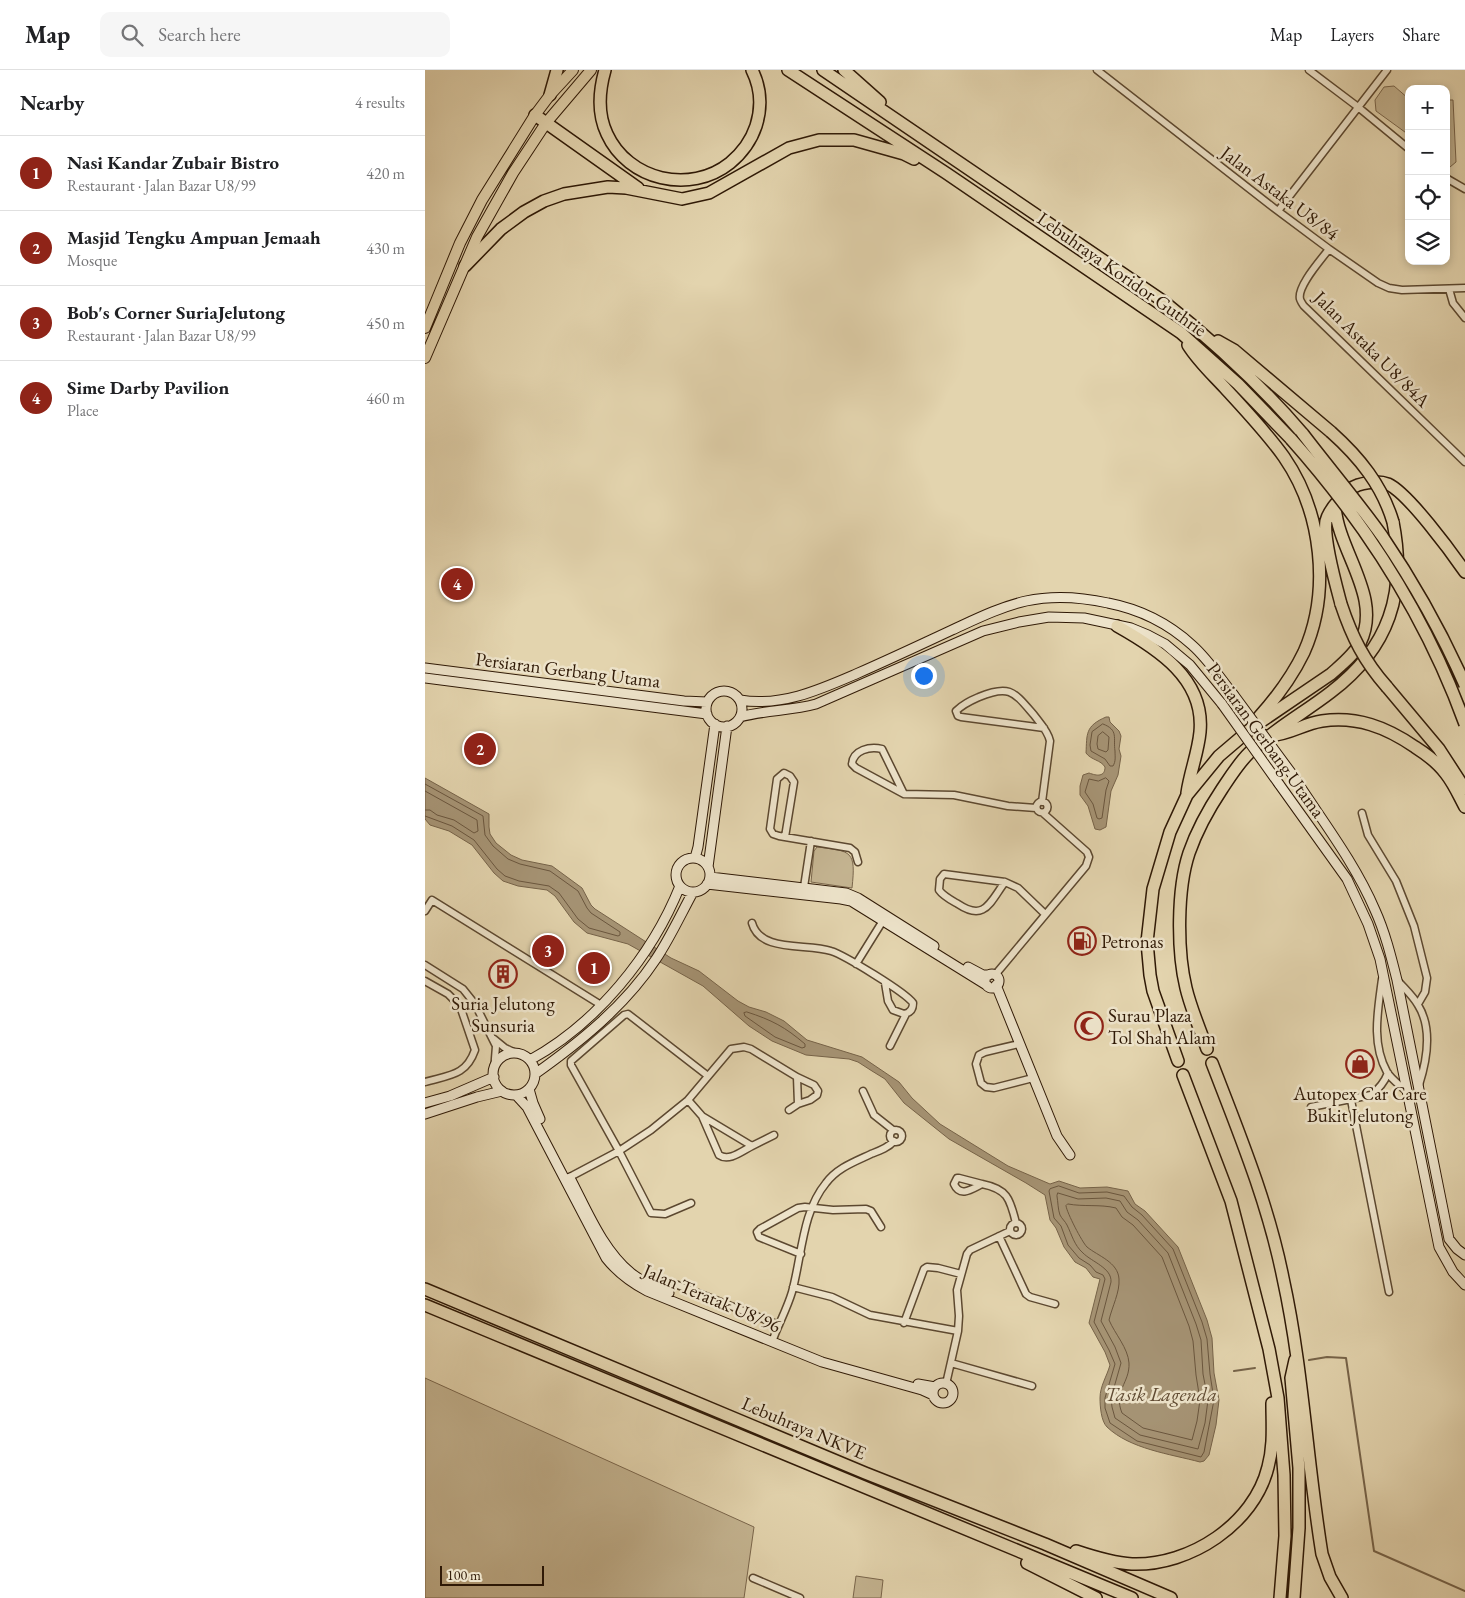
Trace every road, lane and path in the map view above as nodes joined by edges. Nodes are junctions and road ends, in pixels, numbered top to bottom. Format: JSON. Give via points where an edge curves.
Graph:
{"nodes":[{"id":1,"x":557,"y":70,"type":"edge"},
{"id":2,"x":573,"y":70,"type":"edge"},
{"id":3,"x":591,"y":70,"type":"edge"},
{"id":4,"x":605,"y":70,"type":"edge"},
{"id":5,"x":752,"y":70,"type":"edge"},
{"id":6,"x":788,"y":70,"type":"edge"},
{"id":7,"x":823,"y":70,"type":"edge"},
{"id":8,"x":844,"y":70,"type":"edge"},
{"id":9,"x":1097,"y":70,"type":"edge"},
{"id":10,"x":1309,"y":70,"type":"edge"},
{"id":11,"x":1387,"y":70,"type":"edge"},
{"id":12,"x":550,"y":95,"type":"junction"},
{"id":13,"x":1358,"y":107,"type":"junction"},
{"id":14,"x":535,"y":115,"type":"junction"},
{"id":15,"x":894,"y":118,"type":"junction"},
{"id":16,"x":546,"y":123,"type":"junction"},
{"id":17,"x":1405,"y":146,"type":"edge"},
{"id":18,"x":946,"y":173,"type":"junction"},
{"id":19,"x":1450,"y":180,"type":"edge"},
{"id":20,"x":1457,"y":184,"type":"junction"},
{"id":21,"x":1465,"y":184,"type":"edge"},
{"id":22,"x":1465,"y":189,"type":"edge"},
{"id":23,"x":646,"y":193,"type":"junction"},
{"id":24,"x":1278,"y":211,"type":"junction"},
{"id":25,"x":1329,"y":249,"type":"junction"},
{"id":26,"x":465,"y":266,"type":"junction"},
{"id":27,"x":1465,"y":288,"type":"edge"},
{"id":28,"x":1449,"y":289,"type":"junction"},
{"id":29,"x":1465,"y":318,"type":"edge"},
{"id":30,"x":425,"y":328,"type":"edge"},
{"id":31,"x":1201,"y":332,"type":"junction"},
{"id":32,"x":1181,"y":333,"type":"junction"},
{"id":33,"x":425,"y":357,"type":"edge"},
{"id":34,"x":1465,"y":462,"type":"edge"},
{"id":35,"x":1335,"y":506,"type":"junction"},
{"id":36,"x":1447,"y":547,"type":"junction"},
{"id":37,"x":1465,"y":561,"type":"edge"},
{"id":38,"x":1465,"y":572,"type":"edge"},
{"id":39,"x":1117,"y":626,"type":"junction"},
{"id":40,"x":425,"y":668,"type":"edge"},
{"id":41,"x":425,"y":678,"type":"edge"},
{"id":42,"x":1465,"y":685,"type":"edge"},
{"id":43,"x":739,"y":700,"type":"junction"},
{"id":44,"x":707,"y":702,"type":"junction"},
{"id":45,"x":707,"y":714,"type":"junction"},
{"id":46,"x":740,"y":717,"type":"junction"},
{"id":47,"x":715,"y":724,"type":"junction"},
{"id":48,"x":1465,"y":724,"type":"edge"},
{"id":49,"x":727,"y":726,"type":"junction"},
{"id":50,"x":1253,"y":727,"type":"junction"},
{"id":51,"x":1044,"y":728,"type":"junction"},
{"id":52,"x":1267,"y":736,"type":"junction"},
{"id":53,"x":1465,"y":786,"type":"edge"},
{"id":54,"x":904,"y":794,"type":"junction"},
{"id":55,"x":1187,"y":795,"type":"junction"},
{"id":56,"x":1042,"y":802,"type":"junction"},
{"id":57,"x":1465,"y":807,"type":"edge"},
{"id":58,"x":1036,"y":808,"type":"junction"},
{"id":59,"x":1043,"y":813,"type":"junction"},
{"id":60,"x":1361,"y":814,"type":"dead end"},
{"id":61,"x":785,"y":837,"type":"junction"},
{"id":62,"x":811,"y":841,"type":"junction"},
{"id":63,"x":695,"y":858,"type":"junction"},
{"id":64,"x":857,"y":862,"type":"dead end"},
{"id":65,"x":708,"y":867,"type":"junction"},
{"id":66,"x":709,"y":880,"type":"junction"},
{"id":67,"x":1005,"y":882,"type":"junction"},
{"id":68,"x":680,"y":886,"type":"junction"},
{"id":69,"x":804,"y":888,"type":"junction"},
{"id":70,"x":693,"y":892,"type":"junction"},
{"id":71,"x":425,"y":911,"type":"edge"},
{"id":72,"x":1045,"y":914,"type":"junction"},
{"id":73,"x":885,"y":918,"type":"junction"},
{"id":74,"x":752,"y":924,"type":"dead end"},
{"id":75,"x":856,"y":964,"type":"junction"},
{"id":76,"x":425,"y":965,"type":"edge"},
{"id":77,"x":992,"y":975,"type":"junction"},
{"id":78,"x":1383,"y":975,"type":"junction"},
{"id":79,"x":425,"y":980,"type":"edge"},
{"id":80,"x":1397,"y":980,"type":"junction"},
{"id":81,"x":885,"y":983,"type":"junction"},
{"id":82,"x":992,"y":986,"type":"junction"},
{"id":83,"x":471,"y":999,"type":"junction"},
{"id":84,"x":1418,"y":1004,"type":"junction"},
{"id":85,"x":601,"y":1005,"type":"junction"},
{"id":86,"x":460,"y":1006,"type":"junction"},
{"id":87,"x":906,"y":1014,"type":"junction"},
{"id":88,"x":492,"y":1036,"type":"junction"},
{"id":89,"x":1019,"y":1044,"type":"junction"},
{"id":90,"x":890,"y":1046,"type":"dead end"},
{"id":91,"x":1207,"y":1049,"type":"dead end"},
{"id":92,"x":518,"y":1054,"type":"junction"},
{"id":93,"x":529,"y":1060,"type":"junction"},
{"id":94,"x":1178,"y":1061,"type":"dead end"},
{"id":95,"x":1212,"y":1063,"type":"dead end"},
{"id":96,"x":1388,"y":1073,"type":"junction"},
{"id":97,"x":494,"y":1074,"type":"junction"},
{"id":98,"x":535,"y":1074,"type":"junction"},
{"id":99,"x":1183,"y":1075,"type":"dead end"},
{"id":100,"x":708,"y":1076,"type":"junction"},
{"id":101,"x":797,"y":1077,"type":"junction"},
{"id":102,"x":1033,"y":1078,"type":"junction"},
{"id":103,"x":425,"y":1082,"type":"edge"},
{"id":104,"x":1419,"y":1086,"type":"junction"},
{"id":105,"x":529,"y":1089,"type":"junction"},
{"id":106,"x":863,"y":1090,"type":"dead end"},
{"id":107,"x":502,"y":1091,"type":"junction"},
{"id":108,"x":1407,"y":1092,"type":"junction"},
{"id":109,"x":516,"y":1095,"type":"junction"},
{"id":110,"x":687,"y":1100,"type":"junction"},
{"id":111,"x":1351,"y":1100,"type":"junction"},
{"id":112,"x":425,"y":1103,"type":"edge"},
{"id":113,"x":798,"y":1104,"type":"junction"},
{"id":114,"x":1311,"y":1107,"type":"dead end"},
{"id":115,"x":789,"y":1110,"type":"dead end"},
{"id":116,"x":425,"y":1114,"type":"edge"},
{"id":117,"x":701,"y":1116,"type":"junction"},
{"id":118,"x":893,"y":1130,"type":"junction"},
{"id":119,"x":773,"y":1136,"type":"dead end"},
{"id":120,"x":894,"y":1142,"type":"junction"},
{"id":121,"x":752,"y":1146,"type":"junction"},
{"id":122,"x":619,"y":1151,"type":"junction"},
{"id":123,"x":1070,"y":1155,"type":"dead end"},
{"id":124,"x":567,"y":1178,"type":"junction"},
{"id":125,"x":982,"y":1184,"type":"dead end"},
{"id":126,"x":691,"y":1203,"type":"dead end"},
{"id":127,"x":812,"y":1208,"type":"junction"},
{"id":128,"x":1016,"y":1222,"type":"junction"},
{"id":129,"x":881,"y":1227,"type":"dead end"},
{"id":130,"x":1010,"y":1231,"type":"junction"},
{"id":131,"x":999,"y":1236,"type":"junction"},
{"id":132,"x":801,"y":1254,"type":"junction"},
{"id":133,"x":1465,"y":1255,"type":"edge"},
{"id":134,"x":961,"y":1274,"type":"junction"},
{"id":135,"x":1465,"y":1285,"type":"edge"},
{"id":136,"x":793,"y":1287,"type":"junction"},
{"id":137,"x":658,"y":1288,"type":"junction"},
{"id":138,"x":425,"y":1289,"type":"edge"},
{"id":139,"x":1389,"y":1292,"type":"dead end"},
{"id":140,"x":1055,"y":1304,"type":"dead end"},
{"id":141,"x":425,"y":1305,"type":"edge"},
{"id":142,"x":904,"y":1323,"type":"junction"},
{"id":143,"x":779,"y":1325,"type":"junction"},
{"id":144,"x":958,"y":1331,"type":"junction"},
{"id":145,"x":773,"y":1339,"type":"junction"},
{"id":146,"x":1297,"y":1354,"type":"junction"},
{"id":147,"x":951,"y":1363,"type":"junction"},
{"id":148,"x":946,"y":1384,"type":"junction"},
{"id":149,"x":1276,"y":1384,"type":"junction"},
{"id":150,"x":1032,"y":1386,"type":"dead end"},
{"id":151,"x":934,"y":1391,"type":"junction"},
{"id":152,"x":965,"y":1530,"type":"junction"},
{"id":153,"x":1045,"y":1544,"type":"junction"},
{"id":154,"x":753,"y":1578,"type":"dead end"},
{"id":155,"x":800,"y":1598,"type":"edge"},
{"id":156,"x":1096,"y":1598,"type":"edge"},
{"id":157,"x":1132,"y":1598,"type":"edge"},
{"id":158,"x":1171,"y":1598,"type":"edge"},
{"id":159,"x":1281,"y":1598,"type":"edge"},
{"id":160,"x":1294,"y":1598,"type":"edge"},
{"id":161,"x":1342,"y":1598,"type":"edge"}],
"edges":[{"from":1,"to":12,"type":"highway"},
{"from":2,"to":12,"type":"main road"},
{"from":3,"to":16,"type":"main road"},
{"from":4,"to":5,"type":"highway","via":[[599,101],[607,134],[617,151],[641,171],[678,180],[709,176],[740,154],[753,134],[759,116],[758,86]]},
{"from":6,"to":18,"type":"highway","name":"Lebuhraya Koridor Guthrie"},
{"from":7,"to":15,"type":"highway","name":"Lebuhraya Koridor Guthrie"},
{"from":8,"to":15,"type":"highway"},
{"from":9,"to":24,"type":"street","name":"Jalan Astaka U8/84"},
{"from":10,"to":13,"type":"street"},
{"from":11,"to":13,"type":"street"},
{"from":12,"to":14,"type":"main road"},
{"from":13,"to":17,"type":"street"},
{"from":13,"to":24,"type":"street"},
{"from":14,"to":16,"type":"highway"},
{"from":14,"to":30,"type":"main road","via":[[482,200],[460,243]]},
{"from":15,"to":31,"type":"highway","name":"Lebuhraya Koridor Guthrie","via":[[1139,284]]},
{"from":16,"to":23,"type":"highway"},
{"from":16,"to":26,"type":"main road","via":[[477,237]]},
{"from":18,"to":23,"type":"highway","via":[[904,154],[853,140],[819,140],[789,148],[709,193],[681,198]]},
{"from":18,"to":32,"type":"highway","name":"Lebuhraya Koridor Guthrie"},
{"from":19,"to":20,"type":"street"},
{"from":20,"to":21,"type":"street"},
{"from":20,"to":22,"type":"street"},
{"from":23,"to":26,"type":"highway","via":[[608,187],[564,194],[544,201],[501,229]]},
{"from":24,"to":25,"type":"street","name":"Jalan Astaka U8/84"},
{"from":25,"to":28,"type":"street","name":"Jalan Astaka U8/84","via":[[1389,288]]},
{"from":25,"to":34,"type":"street","name":"Jalan Astaka U8/84A","via":[[1304,283],[1300,300]]},
{"from":26,"to":33,"type":"main road"},
{"from":27,"to":28,"type":"street","name":"Jalan Astaka U8/84"},
{"from":28,"to":29,"type":"street","via":[[1453,304]]},
{"from":31,"to":42,"type":"highway","name":"Lebuhraya Koridor Guthrie","bridge":true,"via":[[1257,384],[1303,434],[1366,515],[1405,572]]},
{"from":31,"to":52,"type":"highway","bridge":true,"via":[[1234,350],[1345,444],[1370,474],[1393,522],[1397,553],[1396,587],[1391,613],[1376,646],[1361,666],[1331,692]]},
{"from":32,"to":48,"type":"highway","name":"Lebuhraya Koridor Guthrie","bridge":true,"via":[[1238,384],[1291,439],[1352,516],[1391,573],[1431,644]]},
{"from":32,"to":50,"type":"highway","via":[[1203,364],[1283,456],[1303,492],[1317,542],[1319,584],[1312,629],[1289,680]]},
{"from":35,"to":36,"type":"highway","via":[[1345,492],[1355,486],[1373,482],[1389,484],[1405,497]]},
{"from":35,"to":50,"type":"highway","via":[[1340,535],[1366,602],[1365,629],[1356,649],[1331,674]]},
{"from":35,"to":53,"type":"highway","bridge":true,"via":[[1326,521],[1327,537],[1334,578],[1353,636],[1372,669],[1439,748]]},
{"from":36,"to":37,"type":"main road"},
{"from":36,"to":38,"type":"highway"},
{"from":39,"to":46,"type":"main road","name":"Persiaran Gerbang Utama","via":[[1069,617],[1019,622],[983,631],[816,704]]},
{"from":39,"to":55,"type":"highway","via":[[1145,641],[1172,663],[1194,694],[1200,726]]},
{"from":39,"to":78,"type":"main road","name":"Persiaran Gerbang Utama","bridge":true,"via":[[1131,628],[1165,644],[1190,665],[1222,704],[1347,880],[1368,924]]},
{"from":40,"to":44,"type":"main road","name":"Persiaran Gerbang Utama"},
{"from":41,"to":45,"type":"main road","name":"Persiaran Gerbang Utama"},
{"from":43,"to":44,"type":"main road","name":"Persiaran Gerbang Utama","via":[[731,692],[720,691]]},
{"from":43,"to":46,"type":"main road"},
{"from":43,"to":80,"type":"main road","name":"Persiaran Gerbang Utama","bridge":true,"via":[[760,702],[806,695],[1000,608],[1027,600],[1083,599],[1116,604],[1155,619],[1201,653],[1292,774],[1357,873],[1375,910]]},
{"from":44,"to":45,"type":"main road"},
{"from":45,"to":47,"type":"main road"},
{"from":46,"to":49,"type":"main road","name":"Persiaran Gerbang Utama"},
{"from":47,"to":49,"type":"main road"},
{"from":47,"to":63,"type":"main road"},
{"from":49,"to":65,"type":"main road"},
{"from":50,"to":55,"type":"highway","via":[[1219,756]]},
{"from":51,"to":51,"type":"street","via":[[961,717],[956,711],[962,705],[995,691],[1007,691],[1017,696]]},
{"from":51,"to":56,"type":"street","via":[[1050,741]]},
{"from":52,"to":57,"type":"highway","via":[[1288,734],[1320,721],[1338,719],[1373,724],[1402,738],[1436,763],[1454,785]]},
{"from":52,"to":91,"type":"highway","via":[[1235,769],[1207,812],[1185,868],[1179,937],[1181,966],[1189,1000]]},
{"from":54,"to":54,"type":"street","via":[[882,749],[870,748],[854,756],[852,764],[856,768]]},
{"from":54,"to":58,"type":"street","via":[[953,795]]},
{"from":55,"to":94,"type":"highway","via":[[1170,832],[1153,889],[1147,942],[1153,991]]},
{"from":56,"to":58,"type":"street"},
{"from":56,"to":59,"type":"street","via":[[1047,807]]},
{"from":58,"to":59,"type":"street"},
{"from":59,"to":72,"type":"street","via":[[1089,857],[1086,866]]},
{"from":60,"to":84,"type":"street","via":[[1369,835],[1396,881],[1414,926],[1427,978],[1425,992]]},
{"from":61,"to":61,"type":"street","via":[[773,834],[771,829],[777,779],[785,773],[794,782]]},
{"from":61,"to":62,"type":"street"},
{"from":62,"to":64,"type":"street","via":[[850,848],[855,852]]},
{"from":62,"to":69,"type":"street"},
{"from":63,"to":65,"type":"main road"},
{"from":63,"to":68,"type":"main road","via":[[683,860],[676,870]]},
{"from":65,"to":66,"type":"main road"},
{"from":66,"to":69,"type":"main road"},
{"from":66,"to":70,"type":"main road","via":[[699,891]]},
{"from":66,"to":73,"type":"main road","via":[[841,899]]},
{"from":67,"to":67,"type":"street","via":[[986,907],[974,913],[939,890],[944,874]]},
{"from":67,"to":72,"type":"street","via":[[1018,888]]},
{"from":68,"to":70,"type":"main road"},
{"from":68,"to":85,"type":"main road","via":[[647,952]]},
{"from":69,"to":73,"type":"main road","via":[[852,895]]},
{"from":70,"to":98,"type":"main road","via":[[656,959],[625,999],[591,1031]]},
{"from":71,"to":85,"type":"street","via":[[432,900]]},
{"from":72,"to":77,"type":"street"},
{"from":73,"to":75,"type":"street"},
{"from":73,"to":77,"type":"main road","via":[[975,972]]},
{"from":73,"to":82,"type":"main road"},
{"from":74,"to":75,"type":"street","via":[[754,931],[765,941],[829,950]]},
{"from":75,"to":81,"type":"street"},
{"from":76,"to":83,"type":"street"},
{"from":77,"to":82,"type":"main road","via":[[985,981]]},
{"from":78,"to":96,"type":"street","via":[[1376,1032]]},
{"from":78,"to":108,"type":"main road","name":"Persiaran Gerbang Utama"},
{"from":79,"to":86,"type":"street"},
{"from":80,"to":84,"type":"street"},
{"from":80,"to":104,"type":"main road","name":"Persiaran Gerbang Utama"},
{"from":81,"to":87,"type":"street","via":[[893,1010]]},
{"from":81,"to":87,"type":"street","via":[[912,1001],[913,1008]]},
{"from":82,"to":89,"type":"main road"},
{"from":83,"to":86,"type":"street"},
{"from":83,"to":88,"type":"street"},
{"from":84,"to":104,"type":"street","via":[[1427,1030],[1427,1051]]},
{"from":85,"to":93,"type":"main road","via":[[545,1052]]},
{"from":86,"to":103,"type":"street","via":[[474,1045],[473,1055],[460,1072]]},
{"from":87,"to":90,"type":"street"},
{"from":88,"to":92,"type":"street","via":[[499,1044]]},
{"from":88,"to":97,"type":"street"},
{"from":89,"to":102,"type":"main road"},
{"from":89,"to":102,"type":"street","via":[[979,1055],[976,1064],[981,1083],[994,1088]]},
{"from":92,"to":93,"type":"main road"},
{"from":92,"to":97,"type":"main road","via":[[505,1056],[496,1064]]},
{"from":93,"to":98,"type":"main road"},
{"from":95,"to":146,"type":"highway","via":[[1264,1204],[1283,1277]]},
{"from":96,"to":108,"type":"street"},
{"from":96,"to":111,"type":"street","via":[[1378,1090]]},
{"from":97,"to":107,"type":"main road"},
{"from":97,"to":112,"type":"main road","via":[[450,1096]]},
{"from":98,"to":105,"type":"main road"},
{"from":99,"to":149,"type":"highway","via":[[1231,1201]]},
{"from":100,"to":101,"type":"street","via":[[727,1052],[736,1047],[751,1049]]},
{"from":100,"to":110,"type":"street"},
{"from":100,"to":122,"type":"street","via":[[628,1014],[571,1059],[571,1065]]},
{"from":101,"to":113,"type":"street"},
{"from":101,"to":113,"type":"street","via":[[815,1085],[818,1091],[810,1100]]},
{"from":102,"to":123,"type":"main road","via":[[1057,1136]]},
{"from":104,"to":133,"type":"main road","name":"Persiaran Gerbang Utama","via":[[1449,1239]]},
{"from":105,"to":109,"type":"main road"},
{"from":105,"to":124,"type":"main road","name":"Jalan Teratak U8/96"},
{"from":106,"to":118,"type":"street","via":[[874,1115]]},
{"from":107,"to":109,"type":"main road"},
{"from":107,"to":116,"type":"main road"},
{"from":108,"to":135,"type":"main road","name":"Persiaran Gerbang Utama","via":[[1439,1247],[1453,1272]]},
{"from":109,"to":124,"type":"main road","name":"Jalan Teratak U8/96","via":[[527,1107]]},
{"from":110,"to":117,"type":"street"},
{"from":110,"to":122,"type":"street"},
{"from":111,"to":114,"type":"street"},
{"from":111,"to":139,"type":"street"},
{"from":113,"to":115,"type":"street"},
{"from":117,"to":121,"type":"street"},
{"from":117,"to":121,"type":"street","via":[[721,1157],[728,1158]]},
{"from":118,"to":120,"type":"street","via":[[890,1136]]},
{"from":118,"to":120,"type":"street","via":[[903,1134],[901,1140]]},
{"from":119,"to":121,"type":"street"},
{"from":120,"to":127,"type":"street","via":[[838,1171],[826,1182]]},
{"from":122,"to":124,"type":"street"},
{"from":122,"to":126,"type":"street","via":[[651,1213],[665,1214]]},
{"from":124,"to":137,"type":"main road","name":"Jalan Teratak U8/96","via":[[611,1253],[632,1274]]},
{"from":124,"to":145,"type":"main road","name":"Jalan Teratak U8/96","via":[[606,1258],[627,1279],[647,1291]]},
{"from":125,"to":128,"type":"street","via":[[1001,1189],[1012,1206]]},
{"from":127,"to":129,"type":"street","via":[[866,1209],[871,1211]]},
{"from":127,"to":132,"type":"street"},
{"from":127,"to":132,"type":"street","via":[[798,1208],[757,1232],[759,1237]]},
{"from":128,"to":130,"type":"street","via":[[1011,1224]]},
{"from":128,"to":130,"type":"street","via":[[1021,1227],[1020,1233],[1015,1235]]},
{"from":130,"to":131,"type":"street"},
{"from":131,"to":134,"type":"street","via":[[970,1250]]},
{"from":131,"to":140,"type":"street","via":[[1026,1294]]},
{"from":132,"to":136,"type":"street"},
{"from":134,"to":142,"type":"street","via":[[938,1268],[924,1269]]},
{"from":134,"to":144,"type":"street","via":[[957,1290]]},
{"from":136,"to":142,"type":"street","via":[[832,1297],[870,1315]]},
{"from":136,"to":143,"type":"street"},
{"from":137,"to":143,"type":"street","via":[[675,1284]]},
{"from":137,"to":145,"type":"main road","name":"Jalan Teratak U8/96"},
{"from":138,"to":153,"type":"highway","name":"Lebuhraya NKVE","via":[[865,1473]]},
{"from":141,"to":152,"type":"highway","name":"Lebuhraya NKVE"},
{"from":142,"to":144,"type":"street"},
{"from":143,"to":145,"type":"street"},
{"from":144,"to":147,"type":"street"},
{"from":145,"to":151,"type":"main road","name":"Jalan Teratak U8/96"},
{"from":146,"to":160,"type":"highway","via":[[1291,1378],[1299,1468]]},
{"from":146,"to":161,"type":"highway","via":[[1322,1554]]},
{"from":147,"to":148,"type":"street"},
{"from":147,"to":150,"type":"street"},
{"from":148,"to":151,"type":"main road","via":[[940,1384]]},
{"from":148,"to":151,"type":"main road","via":[[953,1392],[948,1402],[940,1403],[935,1399]]},
{"from":149,"to":153,"type":"highway","via":[[1272,1405],[1273,1439],[1260,1489],[1229,1529],[1208,1544],[1181,1556],[1132,1564]]},
{"from":149,"to":159,"type":"highway","via":[[1285,1502]]},
{"from":152,"to":156,"type":"highway"},
{"from":152,"to":157,"type":"highway","name":"Lebuhraya NKVE"},
{"from":153,"to":158,"type":"highway","name":"Lebuhraya NKVE"},
{"from":154,"to":155,"type":"street"}]}
